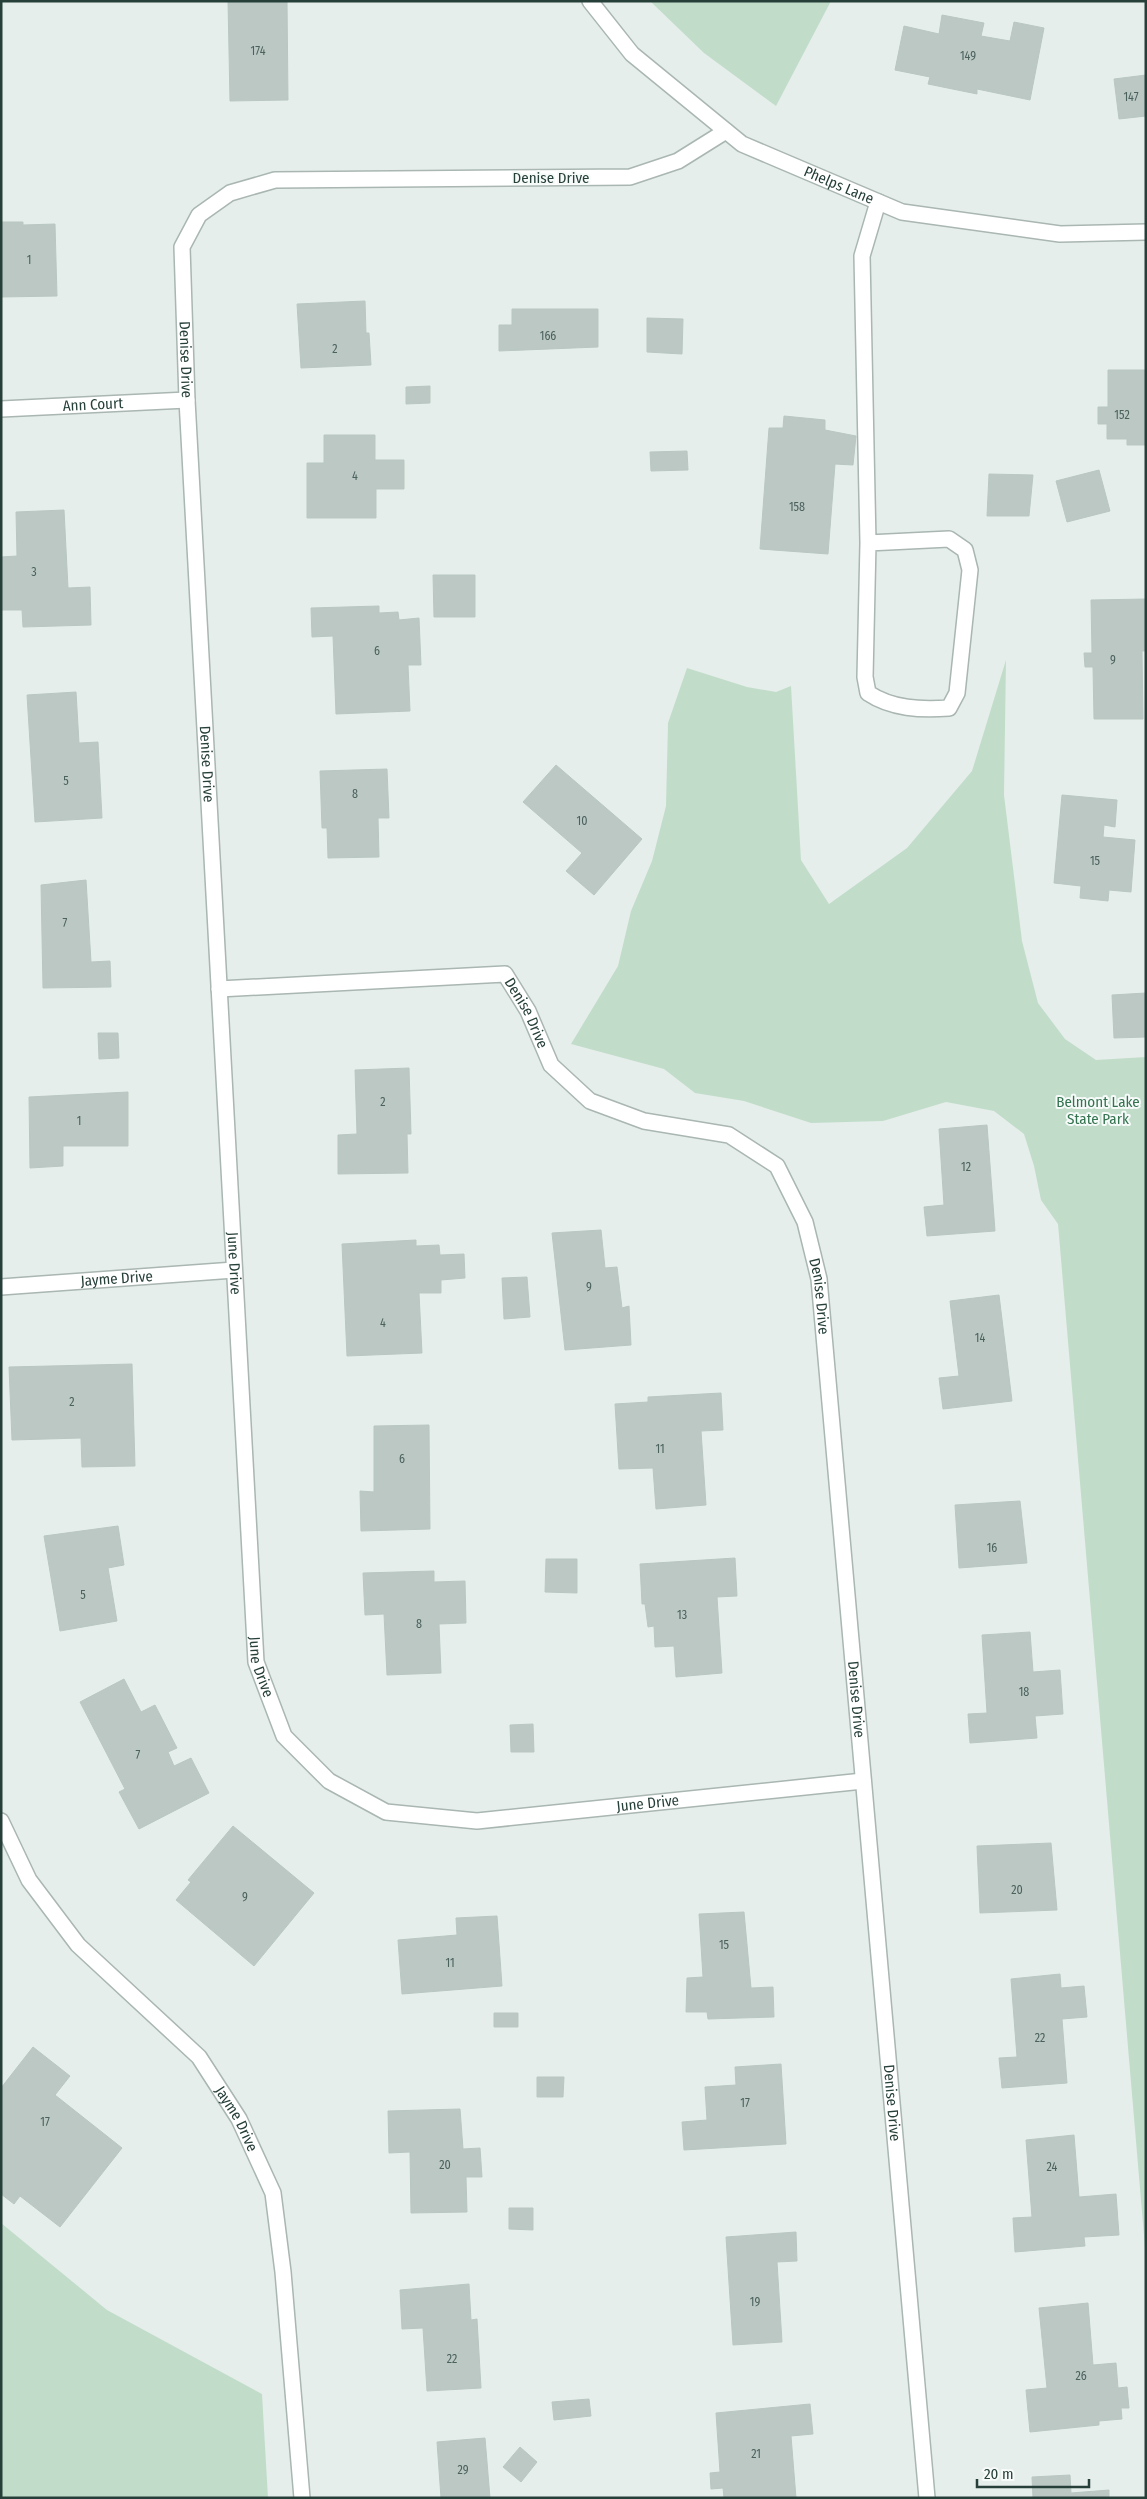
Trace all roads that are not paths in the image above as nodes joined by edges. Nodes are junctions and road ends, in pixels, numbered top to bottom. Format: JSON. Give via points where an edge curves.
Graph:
{"nodes":[{"id":1,"x":590,"y":1,"type":"edge"},
{"id":2,"x":726,"y":130,"type":"junction"},
{"id":3,"x":878,"y":202,"type":"junction"},
{"id":4,"x":1146,"y":232,"type":"edge"},
{"id":5,"x":187,"y":400,"type":"junction"},
{"id":6,"x":1,"y":409,"type":"edge"},
{"id":7,"x":868,"y":543,"type":"junction"},
{"id":8,"x":218,"y":989,"type":"junction"},
{"id":9,"x":234,"y":1270,"type":"junction"},
{"id":10,"x":1,"y":1286,"type":"edge"},
{"id":11,"x":863,"y":1781,"type":"junction"},
{"id":12,"x":1,"y":1821,"type":"edge"},
{"id":13,"x":302,"y":2494,"type":"edge"},
{"id":14,"x":926,"y":2498,"type":"edge"}],
"edges":[{"from":1,"to":2,"type":"street","name":"Phelps Lane","via":[[632,54]]},
{"from":2,"to":3,"type":"street","name":"Phelps Lane","via":[[742,144]]},
{"from":2,"to":5,"type":"street","name":"Denise Drive","via":[[678,161],[630,177],[275,180],[230,193],[199,215],[182,247]]},
{"from":3,"to":4,"type":"street","name":"Phelps Lane","via":[[902,212],[1060,234]]},
{"from":3,"to":7,"type":"street","via":[[862,256]]},
{"from":5,"to":6,"type":"street","name":"Ann Court"},
{"from":5,"to":8,"type":"street","name":"Denise Drive"},
{"from":7,"to":7,"type":"street","via":[[865,677],[868,693],[882,703],[925,710],[949,708],[957,693],[970,570],[965,550],[949,539]]},
{"from":8,"to":9,"type":"street","name":"June Drive"},
{"from":8,"to":11,"type":"street","name":"Denise Drive","via":[[505,974],[528,1011],[551,1065],[590,1101],[644,1121],[729,1135],[777,1166],[805,1222],[819,1279]]},
{"from":9,"to":10,"type":"street","name":"Jayme Drive"},
{"from":9,"to":11,"type":"street","name":"June Drive","via":[[256,1662],[284,1736],[330,1781],[386,1812],[477,1820]]},
{"from":11,"to":14,"type":"street","name":"Denise Drive"},
{"from":12,"to":13,"type":"street","name":"Jayme Drive","via":[[29,1880],[78,1944],[199,2057],[239,2119],[272,2192],[283,2272]]}]}
